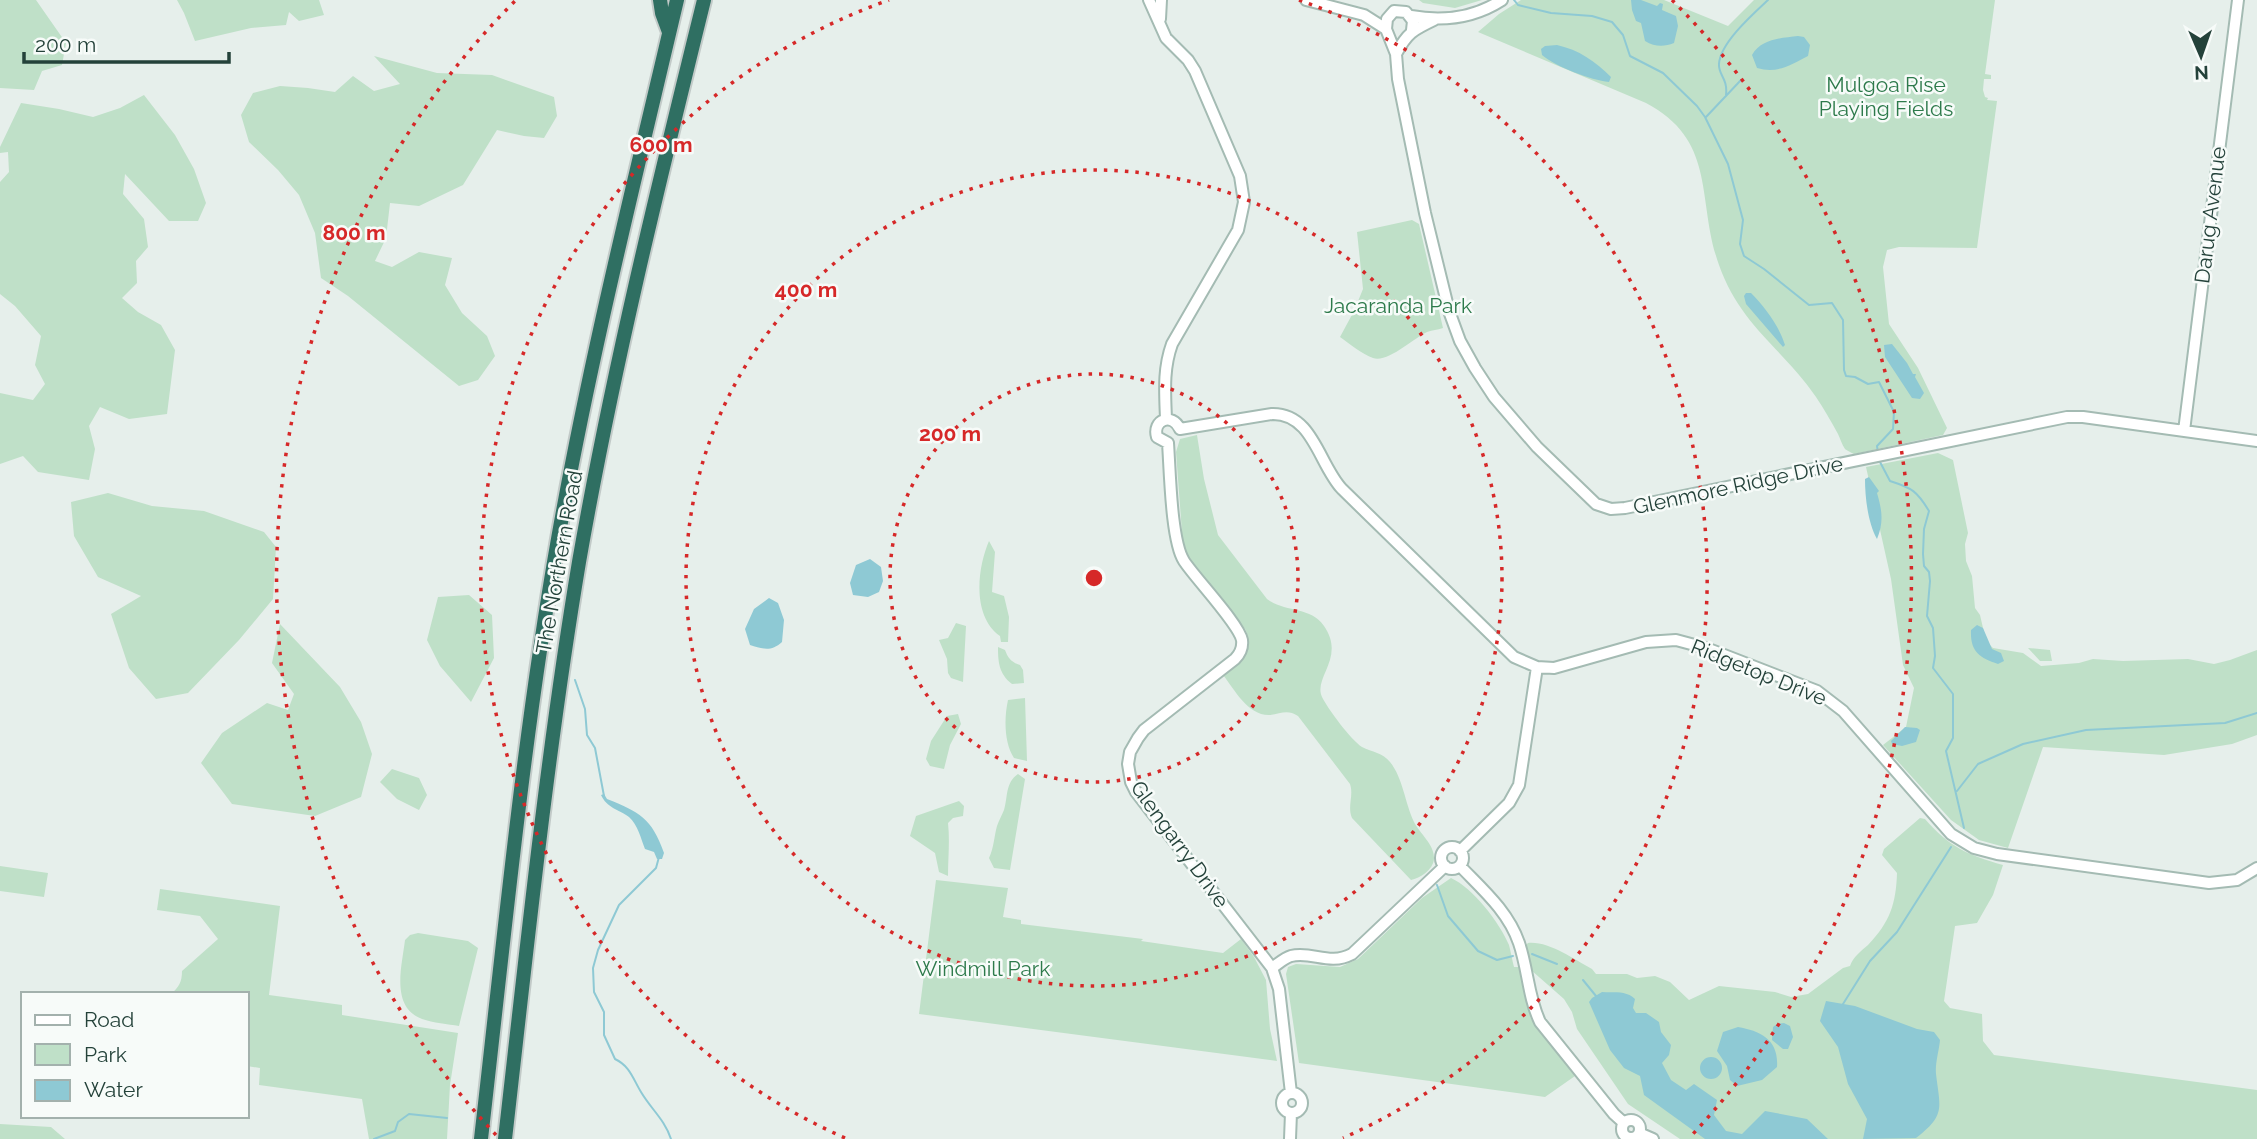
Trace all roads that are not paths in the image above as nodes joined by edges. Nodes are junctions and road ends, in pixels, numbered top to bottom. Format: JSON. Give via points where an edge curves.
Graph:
{"nodes":[{"id":1,"x":660,"y":0,"type":"edge"},
{"id":2,"x":677,"y":0,"type":"edge"},
{"id":3,"x":704,"y":0,"type":"edge"},
{"id":4,"x":1149,"y":0,"type":"edge"},
{"id":5,"x":1161,"y":0,"type":"edge"},
{"id":6,"x":1306,"y":0,"type":"edge"},
{"id":7,"x":1327,"y":0,"type":"edge"},
{"id":8,"x":1503,"y":0,"type":"edge"},
{"id":9,"x":2238,"y":0,"type":"edge"},
{"id":10,"x":1388,"y":16,"type":"junction"},
{"id":11,"x":1411,"y":16,"type":"junction"},
{"id":12,"x":1434,"y":20,"type":"junction"},
{"id":13,"x":1160,"y":22,"type":"junction"},
{"id":14,"x":1388,"y":31,"type":"junction"},
{"id":15,"x":669,"y":32,"type":"junction"},
{"id":16,"x":1409,"y":33,"type":"junction"},
{"id":17,"x":1396,"y":54,"type":"junction"},
{"id":18,"x":1166,"y":419,"type":"junction"},
{"id":19,"x":1180,"y":429,"type":"junction"},
{"id":20,"x":2184,"y":431,"type":"junction"},
{"id":21,"x":2257,"y":442,"type":"edge"},
{"id":22,"x":1168,"y":443,"type":"junction"},
{"id":23,"x":1536,"y":667,"type":"junction"},
{"id":24,"x":1460,"y":851,"type":"junction"},
{"id":25,"x":1445,"y":866,"type":"junction"},
{"id":26,"x":1460,"y":866,"type":"junction"},
{"id":27,"x":2257,"y":868,"type":"edge"},
{"id":28,"x":1272,"y":968,"type":"junction"},
{"id":29,"x":481,"y":1139,"type":"edge"},
{"id":30,"x":505,"y":1139,"type":"edge"},
{"id":31,"x":1290,"y":1139,"type":"edge"},
{"id":32,"x":1653,"y":1139,"type":"edge"}],
"edges":[{"from":1,"to":15,"type":"highway"},
{"from":2,"to":15,"type":"highway","name":"The Northern Road"},
{"from":3,"to":30,"type":"highway","name":"The Northern Road","via":[[621,349],[580,561],[556,713]]},
{"from":4,"to":13,"type":"street"},
{"from":5,"to":13,"type":"street"},
{"from":6,"to":14,"type":"street","via":[[1364,15]]},
{"from":7,"to":10,"type":"street"},
{"from":8,"to":12,"type":"street","via":[[1474,14]]},
{"from":9,"to":20,"type":"street","name":"Darug Avenue"},
{"from":10,"to":11,"type":"street","via":[[1400,10]]},
{"from":10,"to":14,"type":"street"},
{"from":11,"to":12,"type":"street"},
{"from":11,"to":16,"type":"street"},
{"from":12,"to":16,"type":"street"},
{"from":13,"to":18,"type":"street","via":[[1167,38],[1195,71],[1240,176],[1244,202],[1238,230],[1167,356]]},
{"from":14,"to":16,"type":"street","via":[[1397,37]]},
{"from":14,"to":17,"type":"street","name":"Glenmore Ridge Drive"},
{"from":15,"to":29,"type":"highway","name":"The Northern Road","via":[[586,392],[558,539],[523,773]]},
{"from":16,"to":17,"type":"street"},
{"from":17,"to":20,"type":"street","name":"Glenmore Ridge Drive","via":[[1425,213],[1460,341],[1494,397],[1537,447],[1590,500],[1604,508],[1618,510],[2070,417]]},
{"from":18,"to":19,"type":"street","via":[[1175,421]]},
{"from":18,"to":22,"type":"street","via":[[1155,432],[1159,440]]},
{"from":19,"to":22,"type":"street","via":[[1177,439]]},
{"from":19,"to":23,"type":"street","via":[[1272,414],[1297,420],[1342,489],[1514,657]]},
{"from":20,"to":21,"type":"street","name":"Glenmore Ridge Drive"},
{"from":22,"to":28,"type":"street","name":"Glengarry Drive","via":[[1177,548],[1239,632],[1242,645],[1235,659],[1141,734],[1130,752],[1129,777]]},
{"from":23,"to":24,"type":"street","via":[[1519,785],[1509,803]]},
{"from":23,"to":27,"type":"street","name":"Ridgetop Drive","via":[[1563,666],[1646,642],[1676,640],[1706,648],[1830,698],[1946,829],[1982,851],[2209,883],[2236,880]]},
{"from":24,"to":25,"type":"street","via":[[1443,851]]},
{"from":24,"to":26,"type":"street"},
{"from":25,"to":26,"type":"street"},
{"from":25,"to":28,"type":"street","via":[[1352,954],[1334,960],[1294,956]]},
{"from":26,"to":32,"type":"street","via":[[1498,906],[1513,930],[1540,1022],[1624,1123],[1624,1136],[1631,1139],[1639,1133]]},
{"from":28,"to":31,"type":"street","name":"Glengarry Drive","via":[[1279,989],[1291,1093],[1302,1103],[1291,1113]]}]}
